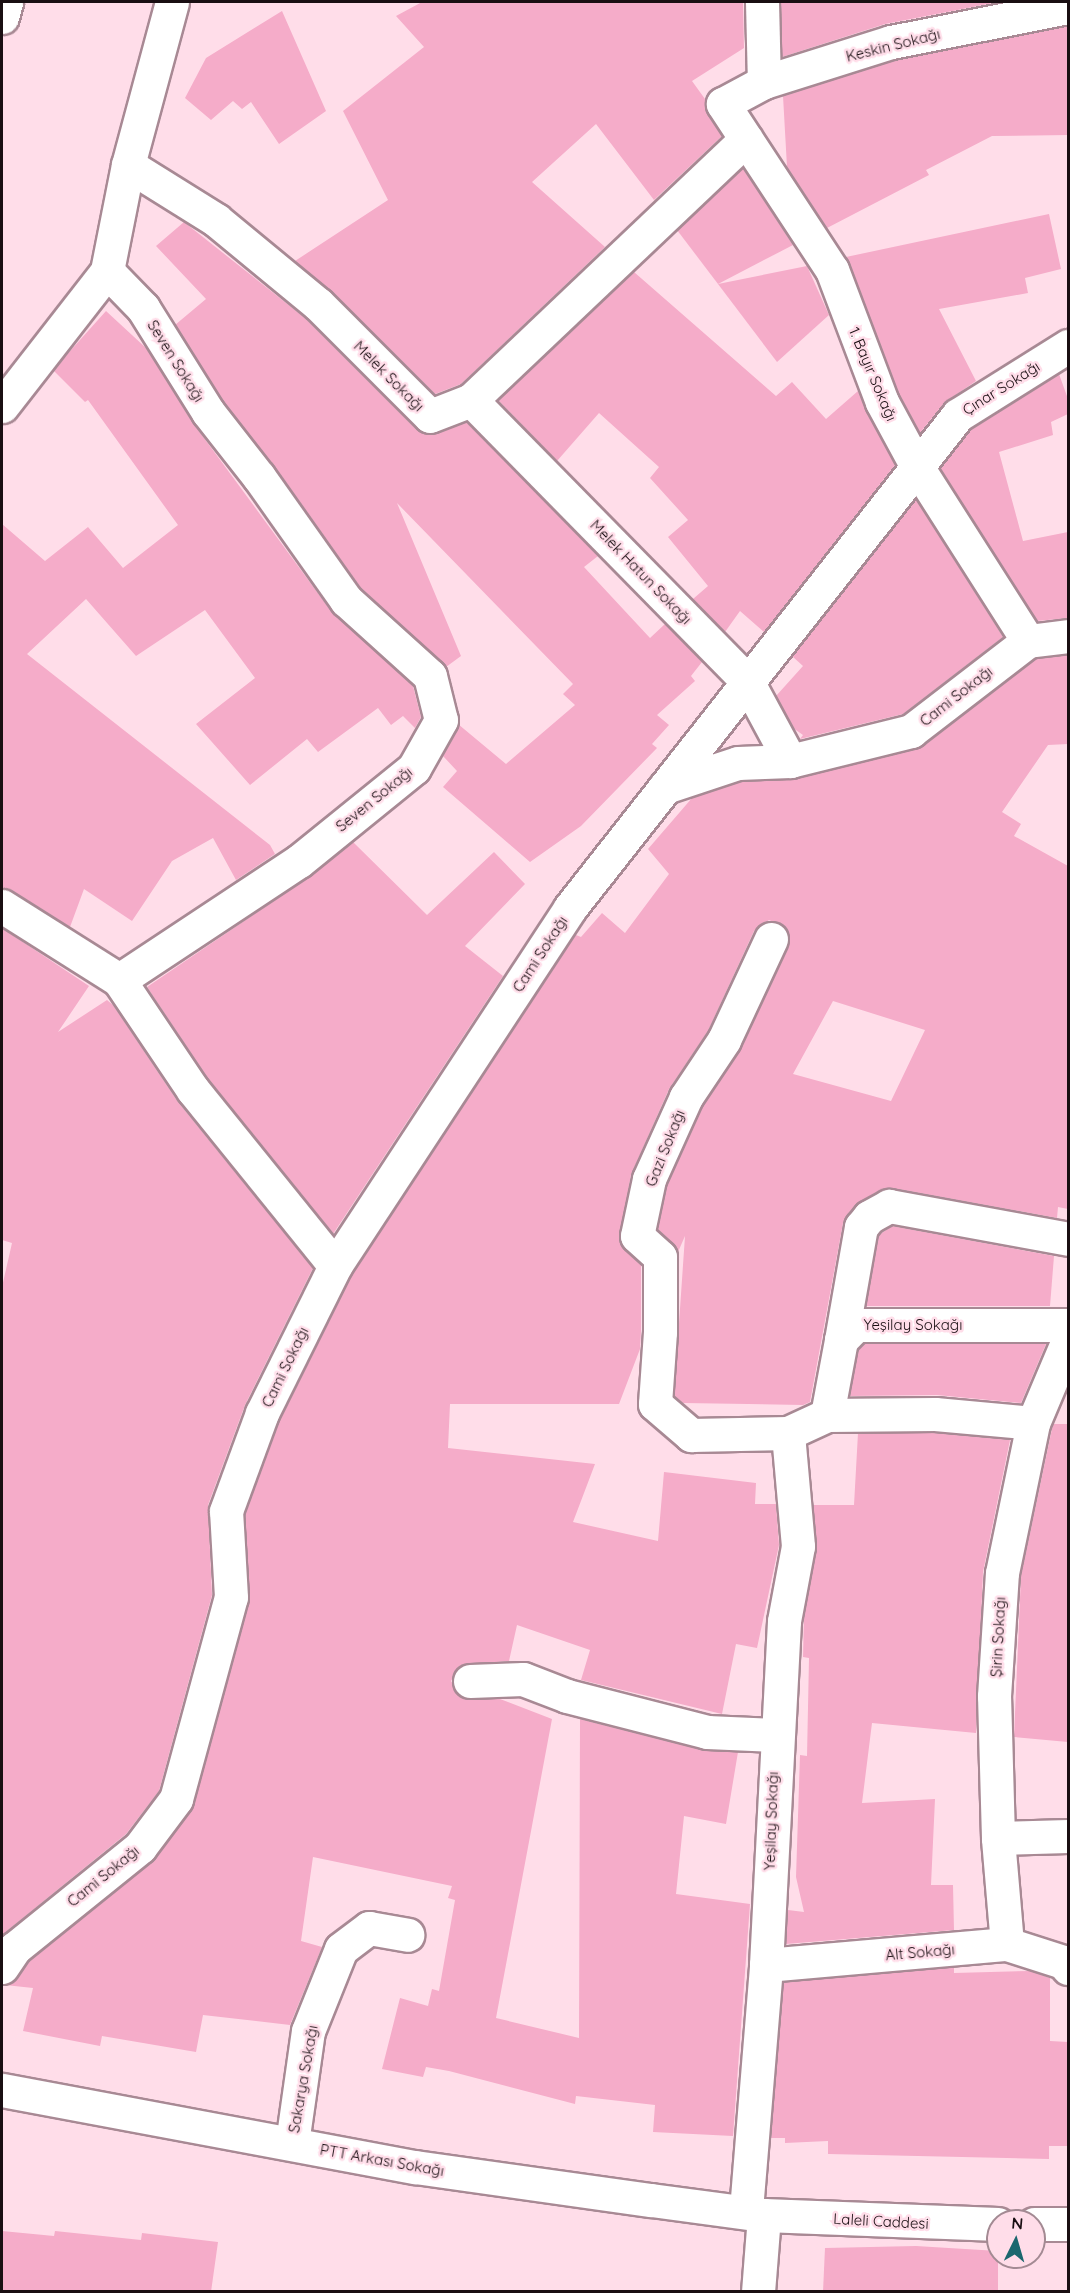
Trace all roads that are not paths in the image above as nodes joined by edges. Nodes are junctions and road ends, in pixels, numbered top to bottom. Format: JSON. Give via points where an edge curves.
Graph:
{"nodes":[{"id":1,"x":6,"y":2,"type":"edge"},
{"id":2,"x":172,"y":2,"type":"edge"},
{"id":3,"x":762,"y":2,"type":"edge"},
{"id":4,"x":1068,"y":6,"type":"edge"},
{"id":5,"x":2,"y":17,"type":"edge"},
{"id":6,"x":764,"y":82,"type":"junction"},
{"id":7,"x":723,"y":104,"type":"joint"},
{"id":8,"x":746,"y":139,"type":"junction"},
{"id":9,"x":128,"y":165,"type":"junction"},
{"id":10,"x":108,"y":271,"type":"junction"},
{"id":11,"x":1068,"y":346,"type":"edge"},
{"id":12,"x":471,"y":400,"type":"junction"},
{"id":13,"x":2,"y":406,"type":"edge"},
{"id":14,"x":916,"y":465,"type":"junction"},
{"id":15,"x":1068,"y":636,"type":"edge"},
{"id":16,"x":1028,"y":641,"type":"junction"},
{"id":17,"x":747,"y":681,"type":"junction"},
{"id":18,"x":790,"y":760,"type":"junction"},
{"id":19,"x":665,"y":787,"type":"junction"},
{"id":20,"x":2,"y":906,"type":"edge"},
{"id":21,"x":771,"y":939,"type":"dead end"},
{"id":22,"x":119,"y":980,"type":"junction"},
{"id":23,"x":1068,"y":1239,"type":"edge"},
{"id":24,"x":335,"y":1266,"type":"junction"},
{"id":25,"x":1068,"y":1325,"type":"edge"},
{"id":26,"x":842,"y":1340,"type":"junction"},
{"id":27,"x":1068,"y":1340,"type":"edge"},
{"id":28,"x":827,"y":1415,"type":"junction"},
{"id":29,"x":1033,"y":1423,"type":"junction"},
{"id":30,"x":788,"y":1433,"type":"junction"},
{"id":31,"x":470,"y":1682,"type":"dead end"},
{"id":32,"x":775,"y":1735,"type":"junction"},
{"id":33,"x":1068,"y":1836,"type":"edge"},
{"id":34,"x":998,"y":1838,"type":"junction"},
{"id":35,"x":408,"y":1935,"type":"dead end"},
{"id":36,"x":1007,"y":1944,"type":"junction"},
{"id":37,"x":766,"y":1965,"type":"junction"},
{"id":38,"x":2,"y":1967,"type":"edge"},
{"id":39,"x":1068,"y":1968,"type":"edge"},
{"id":40,"x":2,"y":2090,"type":"edge"},
{"id":41,"x":292,"y":2144,"type":"junction"},
{"id":42,"x":755,"y":2213,"type":"junction"},
{"id":43,"x":986,"y":2223,"type":"edge"},
{"id":44,"x":1046,"y":2224,"type":"edge"},
{"id":45,"x":1068,"y":2224,"type":"edge"},
{"id":46,"x":758,"y":2292,"type":"edge"}],
"edges":[{"from":1,"to":5,"type":"street"},
{"from":2,"to":9,"type":"street"},
{"from":3,"to":6,"type":"street"},
{"from":4,"to":6,"type":"street","name":"Keskin Sokağı","via":[[891,42]]},
{"from":6,"to":7,"type":"street","name":"Keskin Sokağı"},
{"from":7,"to":8,"type":"street","name":"1. Bayır Sokağı"},
{"from":8,"to":12,"type":"street","name":"Melek Sokağı"},
{"from":8,"to":14,"type":"street","name":"1. Bayır Sokağı","via":[[832,270],[882,402]]},
{"from":9,"to":10,"type":"street"},
{"from":9,"to":12,"type":"street","name":"Melek Sokağı","via":[[216,220],[318,304],[430,416]]},
{"from":10,"to":13,"type":"street"},
{"from":10,"to":22,"type":"street","name":"Seven Sokağı","via":[[142,308],[208,412],[260,477],[346,600],[430,676],[441,720],[414,768],[308,854]]},
{"from":11,"to":14,"type":"street","name":"Çınar Sokağı","via":[[958,415]]},
{"from":12,"to":17,"type":"street","name":"Melek Hatun Sokağı"},
{"from":14,"to":16,"type":"street","name":"1. Bayır Sokağı"},
{"from":14,"to":17,"type":"street","name":"Cami Sokağı"},
{"from":15,"to":16,"type":"street"},
{"from":16,"to":18,"type":"street","name":"Cami Sokağı","via":[[911,731]]},
{"from":17,"to":18,"type":"street","name":"Melek Hatun Sokağı"},
{"from":17,"to":19,"type":"street","name":"Cami Sokağı"},
{"from":18,"to":19,"type":"street","name":"Cami Sokağı","via":[[738,763]]},
{"from":19,"to":24,"type":"street","name":"Cami Sokağı","via":[[570,908]]},
{"from":20,"to":22,"type":"street"},
{"from":21,"to":30,"type":"street","name":"Gazi Sokağı","via":[[724,1040],[686,1097],[658,1158],[649,1179],[637,1236],[660,1257],[655,1404],[691,1435]]},
{"from":22,"to":24,"type":"street","via":[[193,1090]]},
{"from":23,"to":26,"type":"street","via":[[889,1206],[869,1217],[861,1227]]},
{"from":24,"to":38,"type":"street","name":"Cami Sokağı","via":[[262,1413],[226,1512],[231,1597],[176,1799],[140,1847],[15,1948]]},
{"from":25,"to":26,"type":"street","name":"Yeşilay Sokağı","via":[[856,1325]]},
{"from":26,"to":28,"type":"street"},
{"from":27,"to":29,"type":"street","name":"Şirin Sokağı"},
{"from":28,"to":29,"type":"street","via":[[934,1414]]},
{"from":28,"to":30,"type":"street"},
{"from":29,"to":34,"type":"street","name":"Şirin Sokağı","via":[[1002,1573],[994,1696]]},
{"from":30,"to":32,"type":"street","name":"Yeşilay Sokağı","via":[[798,1546],[784,1621]]},
{"from":31,"to":32,"type":"street","via":[[523,1680],[567,1696],[707,1732]]},
{"from":32,"to":37,"type":"street","name":"Yeşilay Sokağı"},
{"from":33,"to":34,"type":"street"},
{"from":34,"to":36,"type":"street","name":"Şirin Sokağı"},
{"from":35,"to":41,"type":"street","name":"Sakarya Sokağı","via":[[369,1928],[341,1949],[308,2031]]},
{"from":36,"to":37,"type":"street","name":"Alt Sokağı"},
{"from":36,"to":39,"type":"street","name":"Alt Sokağı","via":[[1063,1962]]},
{"from":37,"to":42,"type":"street","name":"Yeşilay Sokağı"},
{"from":40,"to":41,"type":"street","name":"PTT Arkası Sokağı"},
{"from":41,"to":42,"type":"street","name":"PTT Arkası Sokağı","via":[[415,2167]]},
{"from":42,"to":43,"type":"street","name":"Laleli Caddesi"},
{"from":42,"to":46,"type":"street","name":"Yeşilay Sokağı"},
{"from":44,"to":45,"type":"street"}]}
